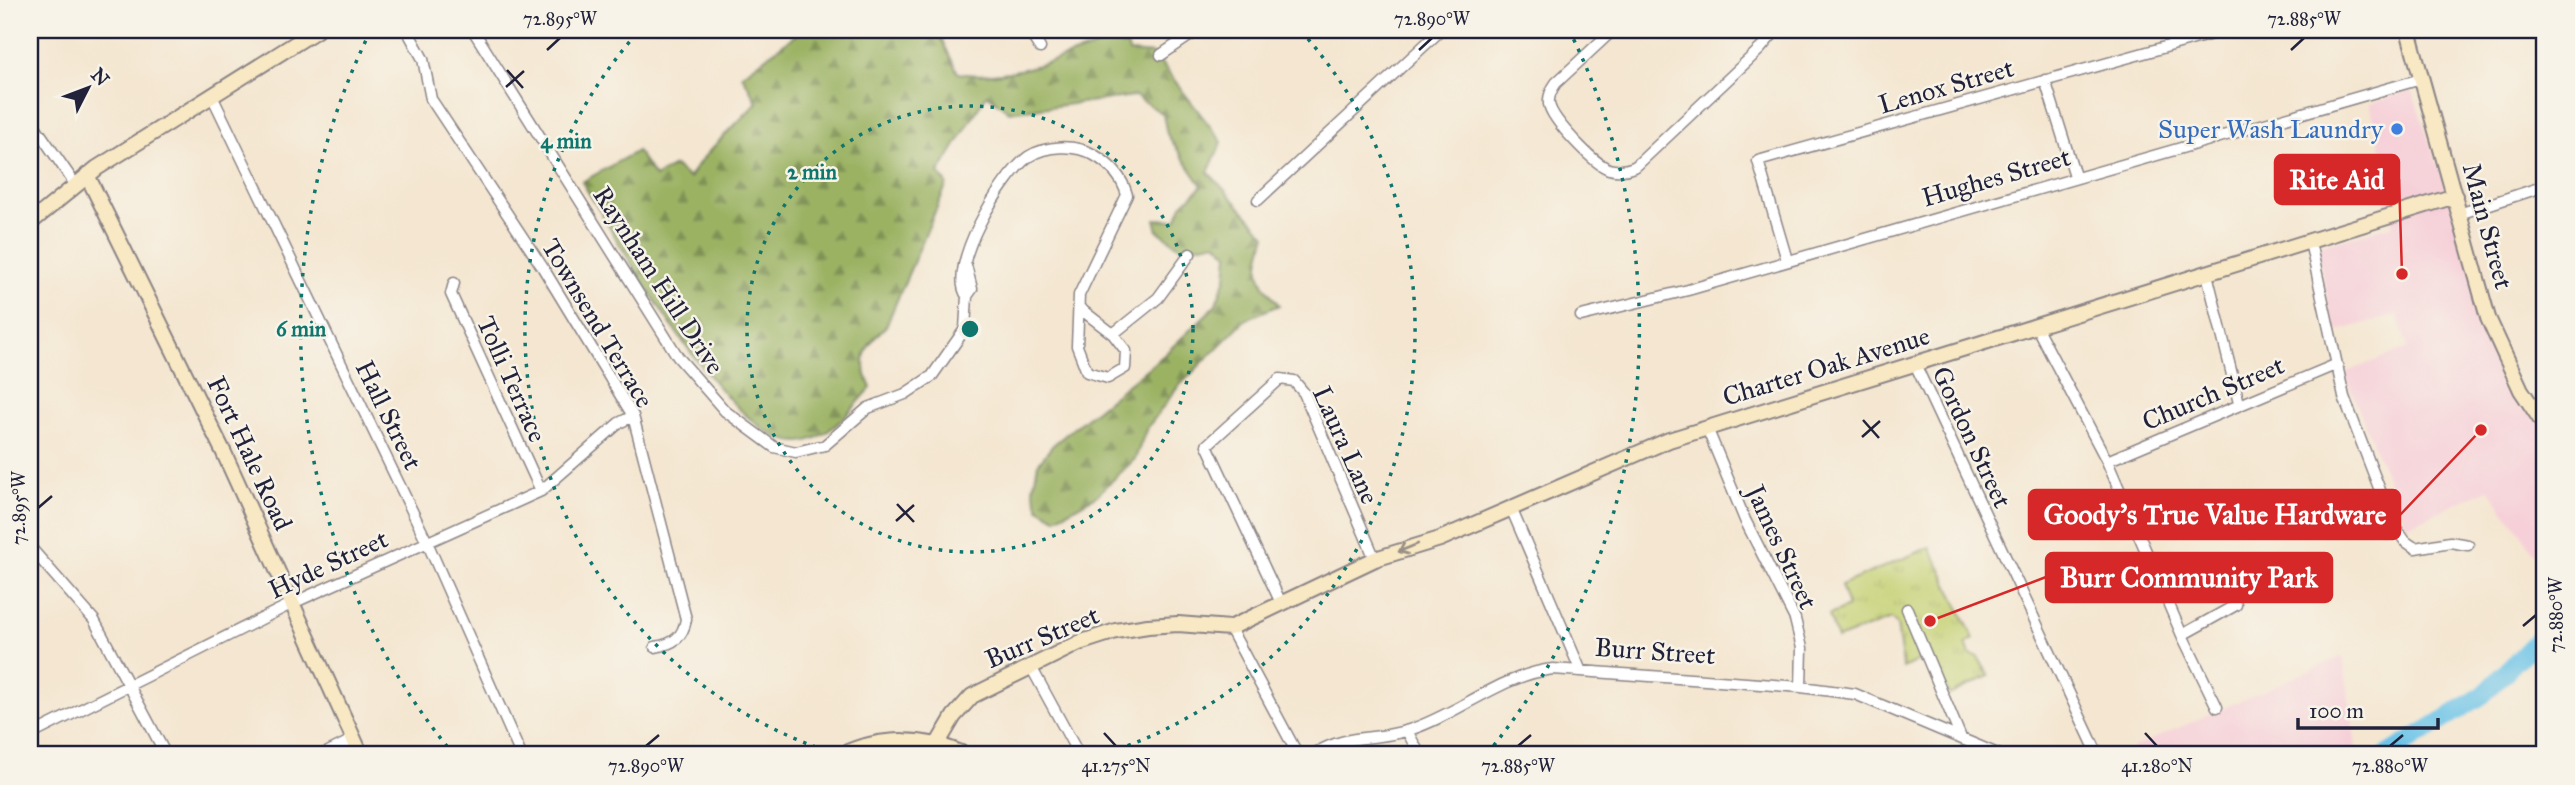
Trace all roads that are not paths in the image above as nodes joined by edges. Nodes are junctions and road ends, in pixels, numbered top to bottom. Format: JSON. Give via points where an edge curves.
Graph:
{"nodes":[{"id":1,"x":317,"y":30,"type":"edge"},
{"id":2,"x":407,"y":30,"type":"edge"},
{"id":3,"x":473,"y":30,"type":"edge"},
{"id":4,"x":1028,"y":30,"type":"edge"},
{"id":5,"x":1198,"y":30,"type":"edge"},
{"id":6,"x":1441,"y":30,"type":"edge"},
{"id":7,"x":1613,"y":30,"type":"edge"},
{"id":8,"x":1776,"y":30,"type":"edge"},
{"id":9,"x":2226,"y":30,"type":"edge"},
{"id":10,"x":2407,"y":30,"type":"edge"},
{"id":11,"x":296,"y":36,"type":"edge"},
{"id":12,"x":1040,"y":48,"type":"dead end"},
{"id":13,"x":1161,"y":55,"type":"dead end"},
{"id":14,"x":2421,"y":79,"type":"junction"},
{"id":15,"x":2045,"y":80,"type":"junction"},
{"id":16,"x":212,"y":96,"type":"junction"},
{"id":17,"x":30,"y":119,"type":"edge"},
{"id":18,"x":87,"y":175,"type":"junction"},
{"id":19,"x":2075,"y":176,"type":"junction"},
{"id":20,"x":75,"y":184,"type":"junction"},
{"id":21,"x":2545,"y":186,"type":"edge"},
{"id":22,"x":2455,"y":196,"type":"junction"},
{"id":23,"x":1258,"y":200,"type":"dead end"},
{"id":24,"x":2459,"y":214,"type":"junction"},
{"id":25,"x":30,"y":223,"type":"edge"},
{"id":26,"x":2310,"y":242,"type":"junction"},
{"id":27,"x":1190,"y":254,"type":"dead end"},
{"id":28,"x":1787,"y":260,"type":"junction"},
{"id":29,"x":2207,"y":274,"type":"junction"},
{"id":30,"x":454,"y":283,"type":"dead end"},
{"id":31,"x":1079,"y":307,"type":"junction"},
{"id":32,"x":1581,"y":316,"type":"dead end"},
{"id":33,"x":2037,"y":328,"type":"junction"},
{"id":34,"x":1113,"y":334,"type":"junction"},
{"id":35,"x":1914,"y":365,"type":"junction"},
{"id":36,"x":2335,"y":365,"type":"junction"},
{"id":37,"x":2239,"y":403,"type":"junction"},
{"id":38,"x":633,"y":416,"type":"junction"},
{"id":39,"x":2545,"y":426,"type":"edge"},
{"id":40,"x":1707,"y":428,"type":"junction"},
{"id":41,"x":2107,"y":461,"type":"junction"},
{"id":42,"x":541,"y":491,"type":"junction"},
{"id":43,"x":1511,"y":508,"type":"junction"},
{"id":44,"x":427,"y":542,"type":"junction"},
{"id":45,"x":2468,"y":545,"type":"dead end"},
{"id":46,"x":30,"y":547,"type":"edge"},
{"id":47,"x":1375,"y":559,"type":"junction"},
{"id":48,"x":293,"y":603,"type":"junction"},
{"id":49,"x":1281,"y":603,"type":"junction"},
{"id":50,"x":2236,"y":605,"type":"dead end"},
{"id":51,"x":1907,"y":609,"type":"dead end"},
{"id":52,"x":1230,"y":628,"type":"junction"},
{"id":53,"x":2182,"y":635,"type":"junction"},
{"id":54,"x":655,"y":647,"type":"dead end"},
{"id":55,"x":1030,"y":664,"type":"junction"},
{"id":56,"x":1580,"y":669,"type":"junction"},
{"id":57,"x":131,"y":684,"type":"junction"},
{"id":58,"x":1801,"y":687,"type":"junction"},
{"id":59,"x":2217,"y":707,"type":"dead end"},
{"id":60,"x":1407,"y":730,"type":"junction"},
{"id":61,"x":30,"y":734,"type":"edge"},
{"id":62,"x":1961,"y":738,"type":"junction"},
{"id":63,"x":354,"y":739,"type":"junction"},
{"id":64,"x":938,"y":743,"type":"junction"},
{"id":65,"x":166,"y":755,"type":"edge"},
{"id":66,"x":322,"y":755,"type":"edge"},
{"id":67,"x":361,"y":755,"type":"edge"},
{"id":68,"x":520,"y":755,"type":"edge"},
{"id":69,"x":841,"y":755,"type":"edge"},
{"id":70,"x":966,"y":755,"type":"edge"},
{"id":71,"x":1079,"y":755,"type":"edge"},
{"id":72,"x":1298,"y":755,"type":"edge"},
{"id":73,"x":1312,"y":755,"type":"edge"},
{"id":74,"x":1420,"y":755,"type":"edge"},
{"id":75,"x":2000,"y":755,"type":"edge"},
{"id":76,"x":2098,"y":755,"type":"edge"}],
"edges":[{"from":1,"to":11,"type":"street"},
{"from":2,"to":38,"type":"street","name":"Townsend Terrace","via":[[423,59],[431,99],[543,268]]},
{"from":3,"to":31,"type":"street","name":"Raynham Hill Drive","via":[[678,357],[725,411],[774,447],[796,452],[825,445],[868,408],[920,385],[948,356],[965,329],[967,296],[961,288],[961,273],[971,239],[1014,171],[1027,158],[1047,149],[1088,151],[1112,168],[1127,195],[1079,295]]},
{"from":4,"to":12,"type":"street"},
{"from":5,"to":13,"type":"street"},
{"from":6,"to":23,"type":"street"},
{"from":7,"to":8,"type":"street","via":[[1556,83],[1549,104],[1558,121],[1599,164],[1618,171],[1636,166]]},
{"from":9,"to":15,"type":"street","name":"Lenox Street"},
{"from":10,"to":14,"type":"street","name":"Main Street"},
{"from":11,"to":16,"type":"street"},
{"from":14,"to":19,"type":"street","name":"Hughes Street"},
{"from":14,"to":22,"type":"street","name":"Main Street"},
{"from":15,"to":19,"type":"street"},
{"from":15,"to":28,"type":"street","name":"Lenox Street","via":[[1758,161]]},
{"from":16,"to":18,"type":"street"},
{"from":16,"to":44,"type":"street","name":"Hall Street"},
{"from":17,"to":20,"type":"street"},
{"from":18,"to":20,"type":"street"},
{"from":18,"to":48,"type":"street","name":"Fort Hale Road"},
{"from":19,"to":28,"type":"street","name":"Hughes Street"},
{"from":20,"to":25,"type":"street"},
{"from":21,"to":24,"type":"street"},
{"from":22,"to":24,"type":"street","name":"Main Street"},
{"from":22,"to":26,"type":"street","name":"Charter Oak Avenue"},
{"from":24,"to":39,"type":"street","name":"Main Street","via":[[2498,342]]},
{"from":26,"to":29,"type":"street","name":"Charter Oak Avenue"},
{"from":26,"to":36,"type":"street"},
{"from":27,"to":34,"type":"street","via":[[1164,292]]},
{"from":28,"to":32,"type":"street","name":"Hughes Street"},
{"from":29,"to":33,"type":"street","name":"Charter Oak Avenue"},
{"from":29,"to":37,"type":"street"},
{"from":30,"to":42,"type":"street","name":"Tolli Terrace","via":[[450,294]]},
{"from":31,"to":34,"type":"street","name":"Raynham Hill Drive"},
{"from":31,"to":34,"type":"street","name":"Raynham Hill Drive","via":[[1079,356],[1093,376],[1108,378],[1128,363],[1126,351]]},
{"from":33,"to":35,"type":"street","name":"Charter Oak Avenue"},
{"from":33,"to":41,"type":"street"},
{"from":35,"to":40,"type":"street","name":"Charter Oak Avenue"},
{"from":35,"to":76,"type":"street","name":"Gordon Street"},
{"from":36,"to":37,"type":"street","name":"Church Street"},
{"from":36,"to":45,"type":"street","via":[[2343,397],[2398,533],[2415,548],[2450,542]]},
{"from":37,"to":41,"type":"street","name":"Church Street"},
{"from":38,"to":42,"type":"street","name":"Hyde Street"},
{"from":38,"to":54,"type":"street","name":"Townsend Terrace","via":[[686,619],[677,639]]},
{"from":40,"to":43,"type":"street","name":"Charter Oak Avenue"},
{"from":40,"to":58,"type":"street","name":"James Street","via":[[1745,520],[1795,619],[1802,648]]},
{"from":41,"to":53,"type":"street"},
{"from":42,"to":44,"type":"street","name":"Hyde Street"},
{"from":43,"to":47,"type":"street","name":"Charter Oak Avenue","one_way":true},
{"from":43,"to":56,"type":"street"},
{"from":44,"to":48,"type":"street","name":"Hyde Street"},
{"from":44,"to":68,"type":"street","name":"Hall Street"},
{"from":46,"to":57,"type":"street","via":[[94,620]]},
{"from":47,"to":49,"type":"street","name":"Charter Oak Avenue"},
{"from":47,"to":49,"type":"street","name":"Laura Lane","via":[[1304,393],[1294,381],[1280,379],[1207,445]]},
{"from":48,"to":57,"type":"street","name":"Hyde Street"},
{"from":48,"to":63,"type":"street","name":"Fort Hale Road"},
{"from":49,"to":52,"type":"street","name":"Charter Oak Avenue"},
{"from":50,"to":53,"type":"street"},
{"from":51,"to":62,"type":"street"},
{"from":52,"to":55,"type":"street","name":"Burr Street","via":[[1178,624],[1116,631]]},
{"from":52,"to":72,"type":"street"},
{"from":53,"to":59,"type":"street"},
{"from":55,"to":64,"type":"street","name":"Burr Street","via":[[972,696]]},
{"from":55,"to":71,"type":"street"},
{"from":56,"to":58,"type":"street","name":"Burr Street"},
{"from":56,"to":60,"type":"street","name":"Burr Street","via":[[1543,670],[1517,677]]},
{"from":57,"to":61,"type":"street","name":"Hyde Street"},
{"from":57,"to":65,"type":"street"},
{"from":58,"to":62,"type":"street","name":"Burr Street","via":[[1855,694]]},
{"from":60,"to":73,"type":"street","name":"Burr Street","via":[[1343,739]]},
{"from":60,"to":74,"type":"street"},
{"from":62,"to":75,"type":"street","name":"Burr Street"},
{"from":63,"to":66,"type":"street"},
{"from":63,"to":67,"type":"street","name":"Fort Hale Road"},
{"from":64,"to":69,"type":"street","via":[[883,742]]},
{"from":64,"to":70,"type":"street"}]}
